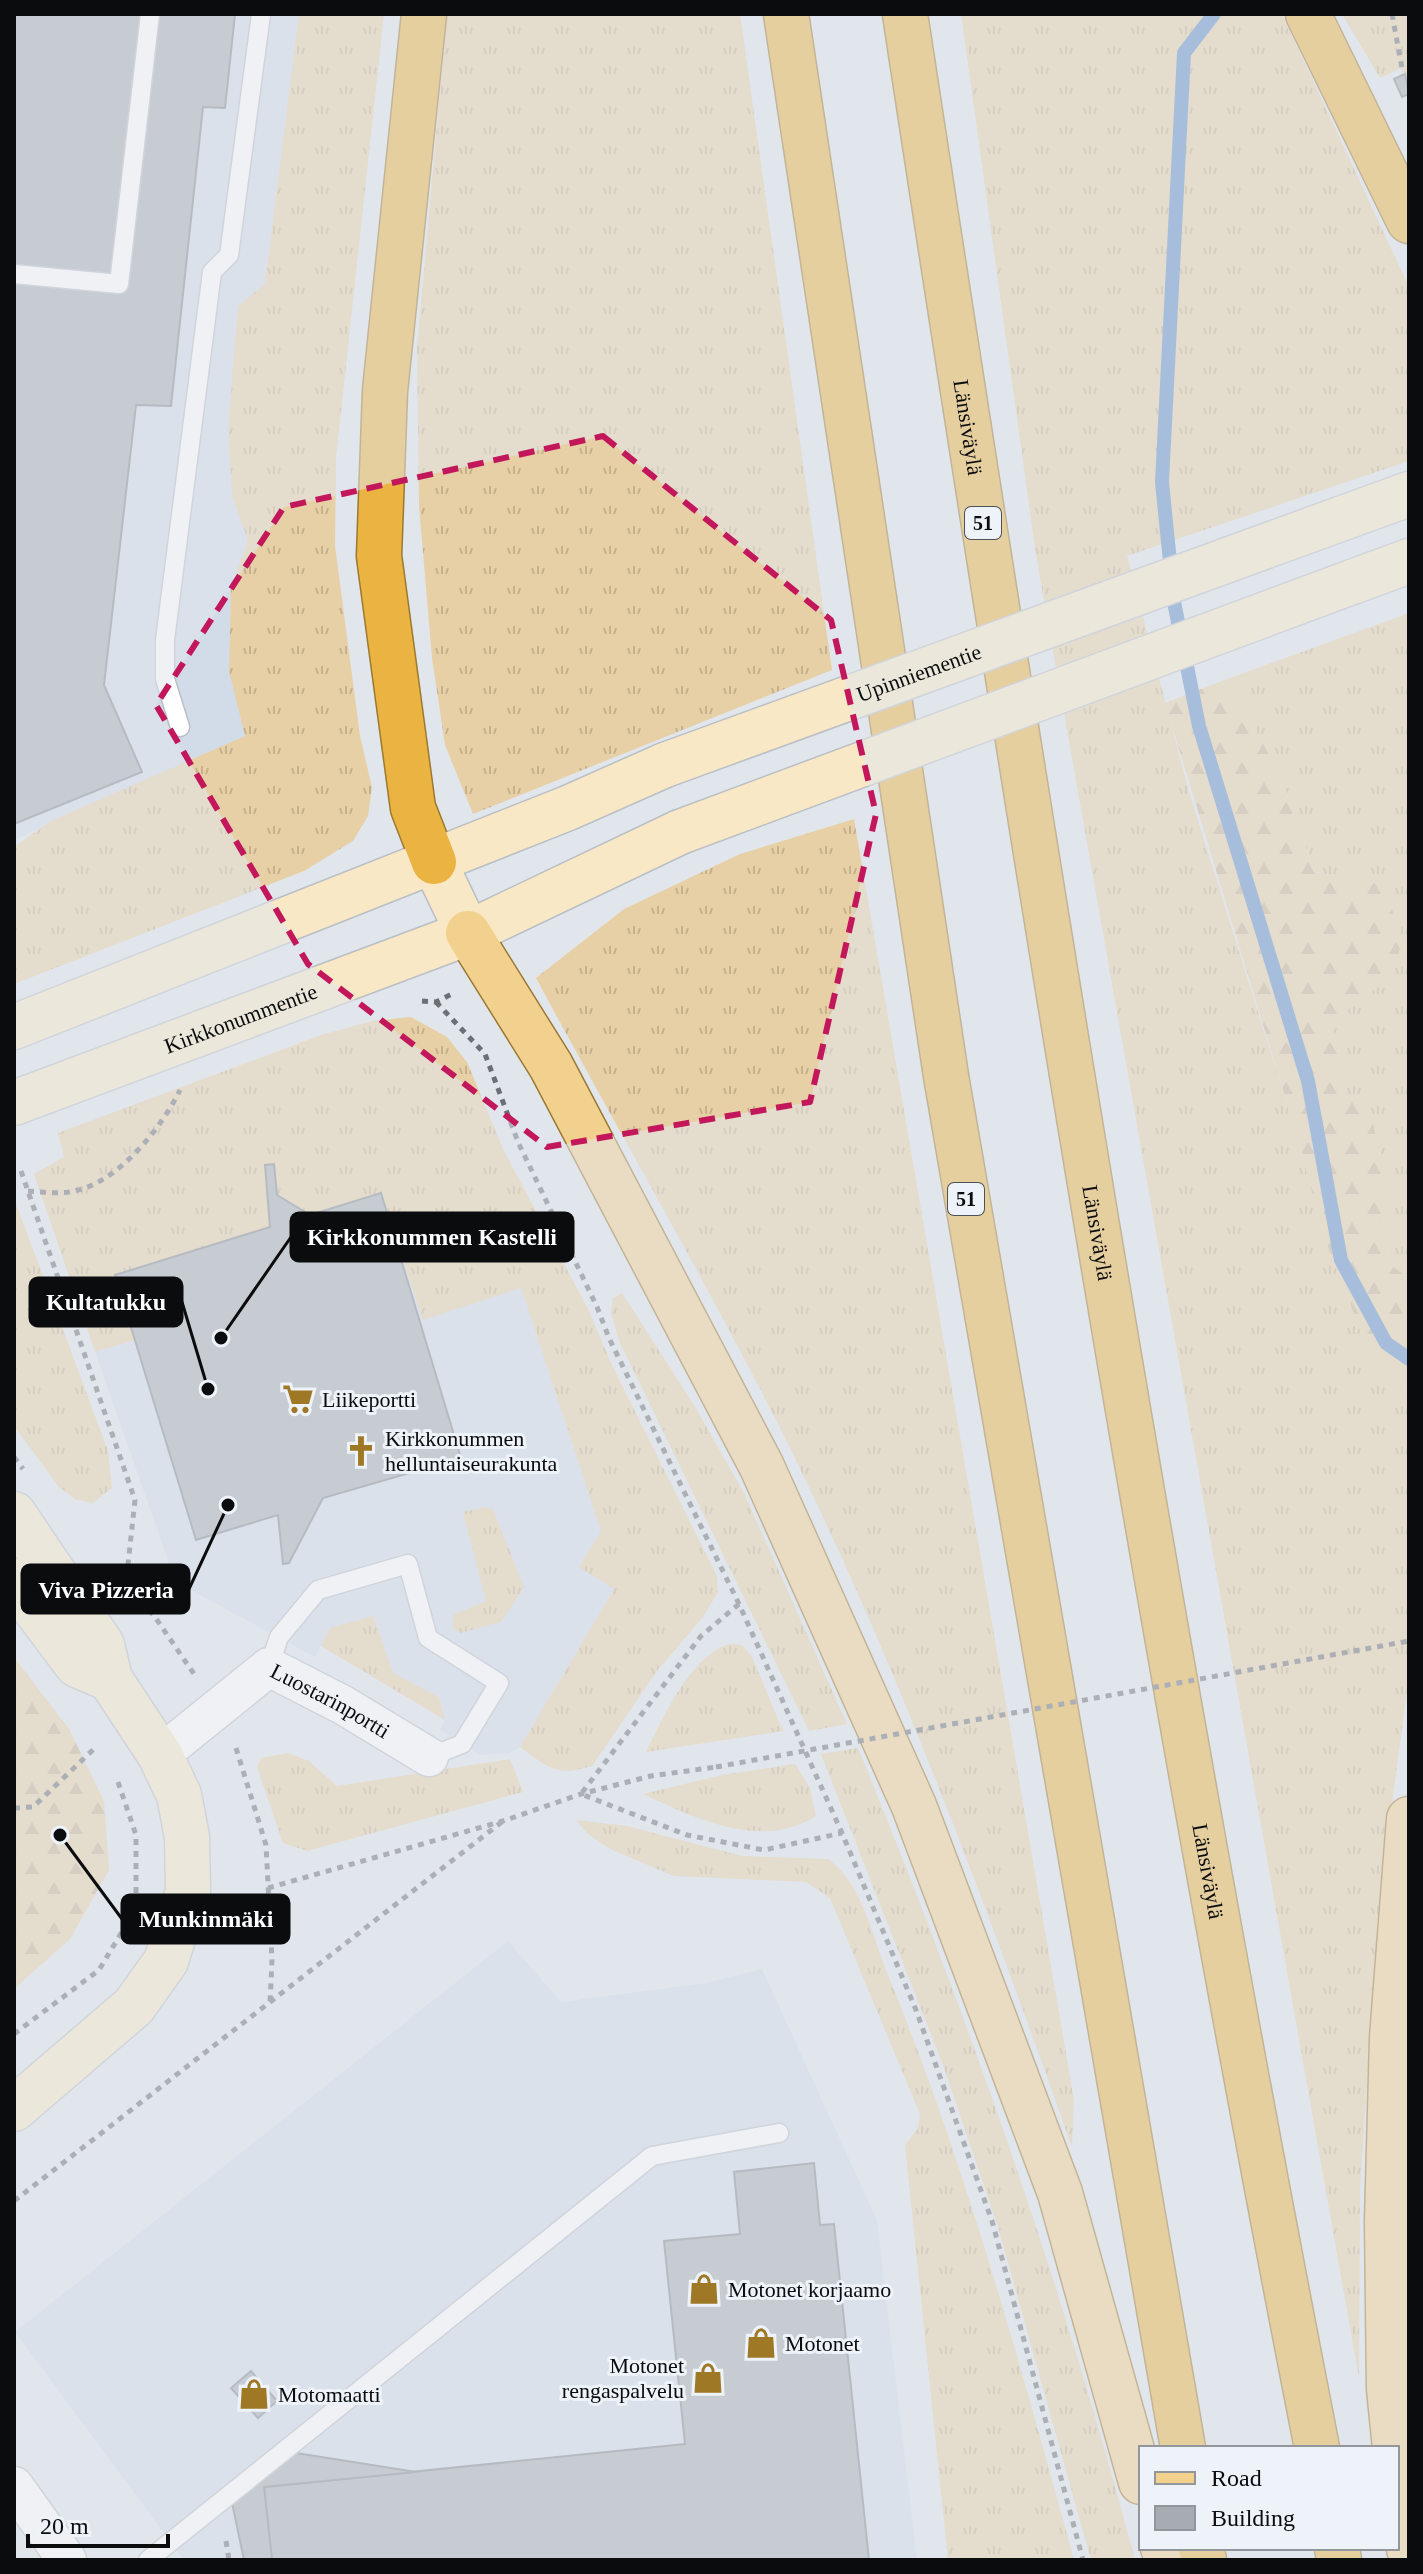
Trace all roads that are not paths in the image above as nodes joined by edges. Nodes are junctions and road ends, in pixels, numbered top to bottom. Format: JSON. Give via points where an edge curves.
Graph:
{"nodes":[{"id":1,"x":150,"y":14,"type":"edge"},
{"id":2,"x":261,"y":14,"type":"edge"},
{"id":3,"x":424,"y":14,"type":"edge"},
{"id":4,"x":786,"y":14,"type":"edge"},
{"id":5,"x":905,"y":14,"type":"edge"},
{"id":6,"x":1308,"y":14,"type":"edge"},
{"id":7,"x":1409,"y":221,"type":"edge"},
{"id":8,"x":14,"y":274,"type":"edge"},
{"id":9,"x":1409,"y":494,"type":"edge"},
{"id":10,"x":1409,"y":561,"type":"edge"},
{"id":11,"x":180,"y":727,"type":"dead end"},
{"id":12,"x":434,"y":862,"type":"junction"},
{"id":13,"x":468,"y":933,"type":"junction"},
{"id":14,"x":14,"y":1027,"type":"edge"},
{"id":15,"x":14,"y":1103,"type":"edge"},
{"id":16,"x":14,"y":1514,"type":"edge"},
{"id":17,"x":14,"y":1581,"type":"edge"},
{"id":18,"x":269,"y":1667,"type":"junction"},
{"id":19,"x":110,"y":1679,"type":"junction"},
{"id":20,"x":160,"y":1755,"type":"junction"},
{"id":21,"x":429,"y":1757,"type":"joint"},
{"id":22,"x":1409,"y":1819,"type":"edge"},
{"id":23,"x":14,"y":2109,"type":"edge"},
{"id":24,"x":779,"y":2133,"type":"dead end"},
{"id":25,"x":1183,"y":2446,"type":"edge"},
{"id":26,"x":1317,"y":2446,"type":"edge"},
{"id":27,"x":1395,"y":2446,"type":"edge"},
{"id":28,"x":1139,"y":2475,"type":"edge"},
{"id":29,"x":1399,"y":2477,"type":"edge"},
{"id":30,"x":14,"y":2486,"type":"edge"},
{"id":31,"x":1409,"y":2549,"type":"edge"},
{"id":32,"x":67,"y":2560,"type":"edge"},
{"id":33,"x":148,"y":2560,"type":"edge"}],
"edges":[{"from":1,"to":8,"type":"lane","via":[[119,284]]},
{"from":2,"to":11,"type":"lane","via":[[229,255],[212,272],[165,640],[165,679]]},
{"from":3,"to":12,"type":"highway","via":[[385,391],[379,556],[413,808]]},
{"from":4,"to":25,"type":"highway","number":"51","via":[[943,1060]]},
{"from":5,"to":26,"type":"highway","name":"Länsiväylä","number":"51","via":[[1066,1031],[1251,2108]]},
{"from":6,"to":7,"type":"highway"},
{"from":9,"to":12,"type":"main road","name":"Upinniementie","bridge":true,"via":[[665,765]]},
{"from":10,"to":13,"type":"main road","bridge":true,"via":[[680,832]]},
{"from":12,"to":13,"type":"main road"},
{"from":12,"to":14,"type":"main road"},
{"from":13,"to":15,"type":"main road","name":"Kirkkonummentie"},
{"from":13,"to":28,"type":"main road","via":[[551,1066],[742,1426],[914,1806],[1060,2193]]},
{"from":16,"to":19,"type":"main road","via":[[102,1645]]},
{"from":17,"to":19,"type":"main road","via":[[77,1665]]},
{"from":18,"to":20,"type":"street","name":"Luostarinportti"},
{"from":18,"to":21,"type":"street","name":"Luostarinportti"},
{"from":18,"to":21,"type":"lane","via":[[279,1637],[318,1590],[408,1564],[428,1638],[499,1683],[462,1744]]},
{"from":19,"to":20,"type":"main road"},
{"from":20,"to":23,"type":"main road","via":[[179,1795],[187,1837],[188,1891],[166,1961],[134,2006]]},
{"from":22,"to":27,"type":"main road","via":[[1392,2038],[1387,2221]]},
{"from":24,"to":33,"type":"lane","via":[[652,2156]]},
{"from":29,"to":31,"type":"main road"},
{"from":30,"to":32,"type":"street"}]}
